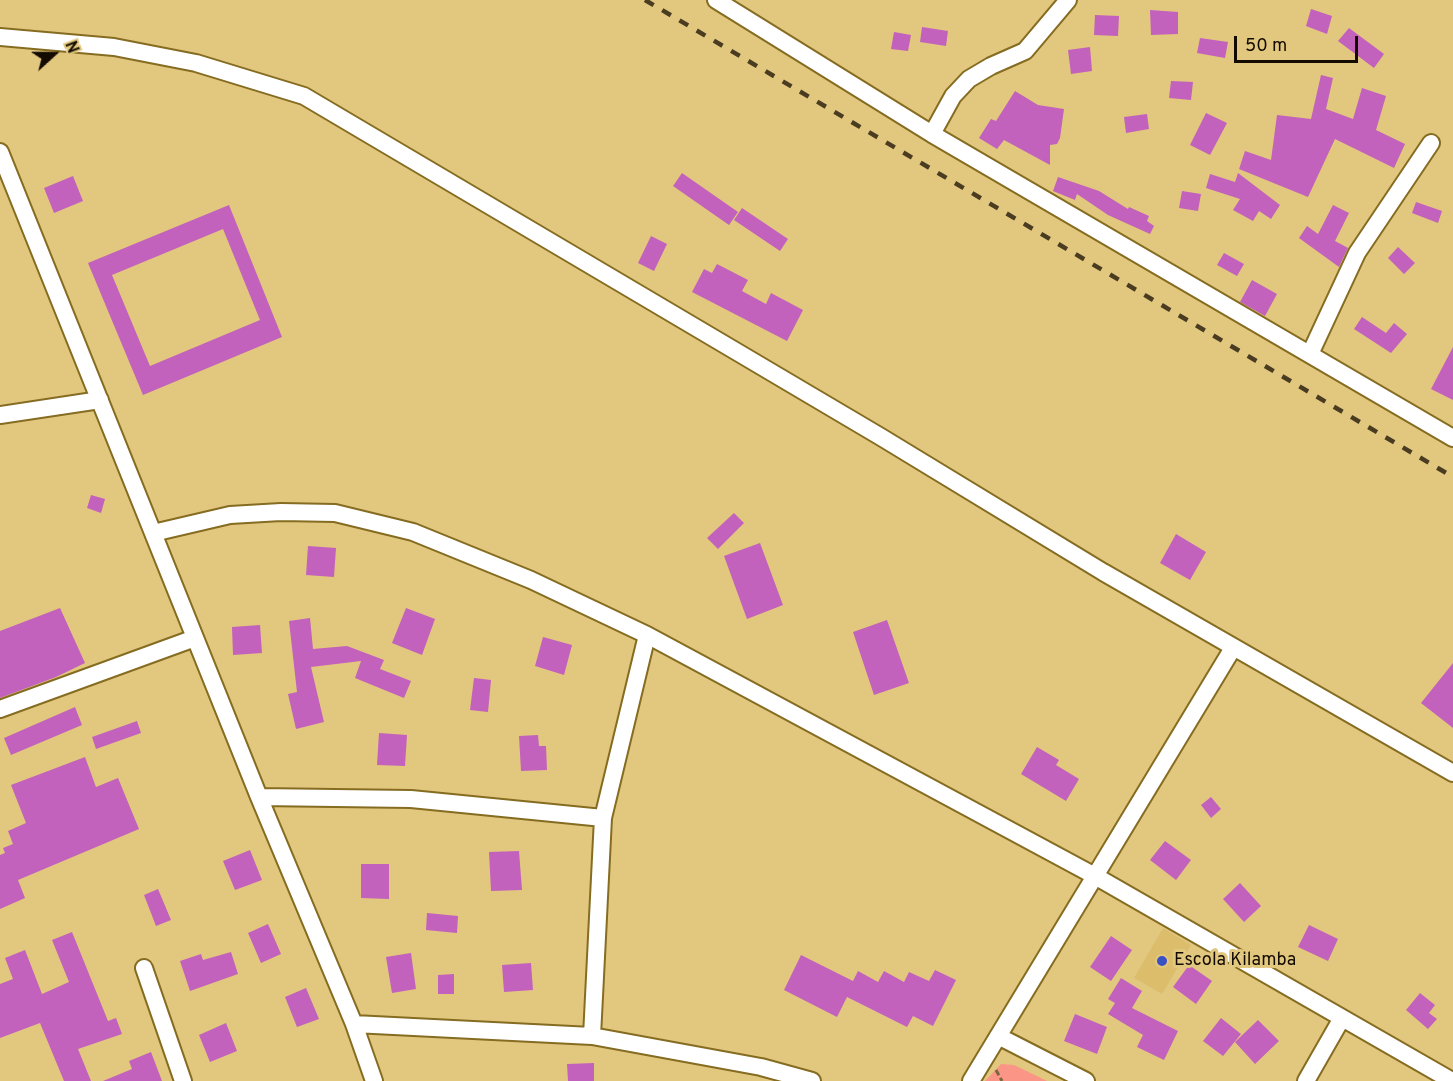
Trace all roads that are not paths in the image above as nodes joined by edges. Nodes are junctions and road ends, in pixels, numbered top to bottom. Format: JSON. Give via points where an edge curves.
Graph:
{"nodes":[{"id":1,"x":716,"y":0,"type":"edge"},
{"id":2,"x":1068,"y":0,"type":"edge"},
{"id":3,"x":0,"y":37,"type":"edge"},
{"id":4,"x":932,"y":134,"type":"junction"},
{"id":5,"x":1431,"y":143,"type":"dead end"},
{"id":6,"x":0,"y":152,"type":"edge"},
{"id":7,"x":1310,"y":354,"type":"junction"},
{"id":8,"x":100,"y":400,"type":"junction"},
{"id":9,"x":0,"y":416,"type":"edge"},
{"id":10,"x":1453,"y":438,"type":"edge"},
{"id":11,"x":153,"y":533,"type":"junction"},
{"id":12,"x":647,"y":635,"type":"junction"},
{"id":13,"x":195,"y":638,"type":"junction"},
{"id":14,"x":1233,"y":648,"type":"junction"},
{"id":15,"x":0,"y":709,"type":"edge"},
{"id":16,"x":1453,"y":773,"type":"edge"},
{"id":17,"x":259,"y":797,"type":"junction"},
{"id":18,"x":603,"y":818,"type":"junction"},
{"id":19,"x":1095,"y":876,"type":"junction"},
{"id":20,"x":144,"y":968,"type":"dead end"},
{"id":21,"x":1342,"y":1018,"type":"junction"},
{"id":22,"x":354,"y":1024,"type":"junction"},
{"id":23,"x":592,"y":1036,"type":"junction"},
{"id":24,"x":998,"y":1036,"type":"junction"},
{"id":25,"x":183,"y":1081,"type":"edge"},
{"id":26,"x":374,"y":1081,"type":"edge"},
{"id":27,"x":812,"y":1081,"type":"edge"},
{"id":28,"x":971,"y":1081,"type":"edge"},
{"id":29,"x":1086,"y":1081,"type":"edge"},
{"id":30,"x":1306,"y":1081,"type":"edge"},
{"id":31,"x":1452,"y":1081,"type":"edge"}],
"edges":[{"from":1,"to":4,"type":"street"},
{"from":2,"to":4,"type":"street","via":[[1025,51],[969,79],[953,96]]},
{"from":3,"to":14,"type":"street","via":[[114,47],[196,63],[304,96]]},
{"from":4,"to":7,"type":"street"},
{"from":5,"to":7,"type":"street","via":[[1357,253]]},
{"from":6,"to":8,"type":"street"},
{"from":7,"to":10,"type":"street"},
{"from":8,"to":9,"type":"street"},
{"from":8,"to":11,"type":"street"},
{"from":11,"to":12,"type":"street","via":[[230,515],[335,513],[413,532],[531,579]]},
{"from":11,"to":13,"type":"street"},
{"from":12,"to":18,"type":"street"},
{"from":12,"to":19,"type":"street"},
{"from":13,"to":15,"type":"street"},
{"from":13,"to":17,"type":"street"},
{"from":14,"to":16,"type":"street"},
{"from":14,"to":19,"type":"street"},
{"from":17,"to":18,"type":"street","via":[[411,799]]},
{"from":17,"to":22,"type":"street"},
{"from":18,"to":23,"type":"street"},
{"from":19,"to":21,"type":"street"},
{"from":19,"to":24,"type":"street"},
{"from":20,"to":25,"type":"street"},
{"from":21,"to":30,"type":"street"},
{"from":21,"to":31,"type":"street"},
{"from":22,"to":23,"type":"street"},
{"from":22,"to":26,"type":"street"},
{"from":23,"to":27,"type":"street","via":[[762,1067]]},
{"from":24,"to":28,"type":"street"},
{"from":24,"to":29,"type":"street"}]}
